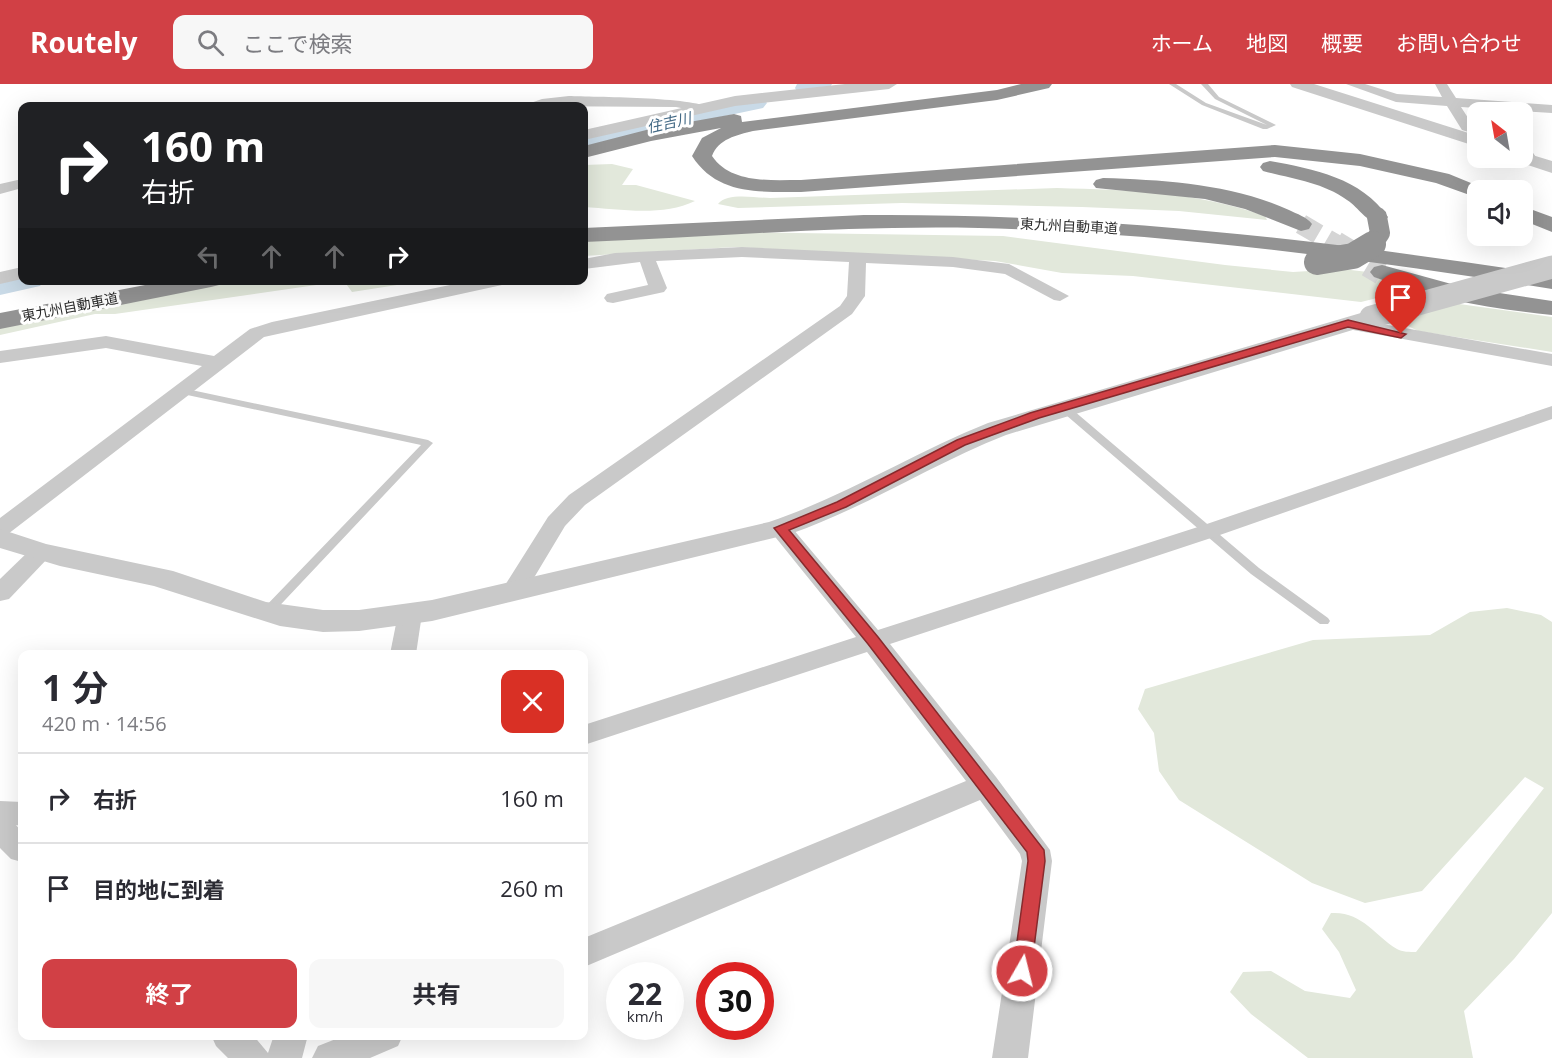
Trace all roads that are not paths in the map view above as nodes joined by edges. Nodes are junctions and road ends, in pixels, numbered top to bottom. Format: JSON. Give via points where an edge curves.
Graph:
{"nodes":[{"id":1,"x":889,"y":84,"type":"edge"},
{"id":2,"x":986,"y":84,"type":"edge"},
{"id":3,"x":1043,"y":84,"type":"edge"},
{"id":4,"x":1172,"y":84,"type":"edge"},
{"id":5,"x":1204,"y":84,"type":"edge"},
{"id":6,"x":1298,"y":84,"type":"edge"},
{"id":7,"x":1352,"y":84,"type":"edge"},
{"id":8,"x":1396,"y":84,"type":"edge"},
{"id":9,"x":1441,"y":84,"type":"edge"},
{"id":10,"x":1404,"y":98,"type":"junction"},
{"id":11,"x":562,"y":102,"type":"edge"},
{"id":12,"x":1453,"y":103,"type":"junction"},
{"id":13,"x":701,"y":108,"type":"junction"},
{"id":14,"x":1552,"y":109,"type":"edge"},
{"id":15,"x":802,"y":110,"type":"junction"},
{"id":16,"x":1467,"y":127,"type":"edge"},
{"id":17,"x":588,"y":134,"type":"edge"},
{"id":18,"x":1467,"y":138,"type":"edge"},
{"id":19,"x":588,"y":151,"type":"edge"},
{"id":20,"x":1533,"y":159,"type":"edge"},
{"id":21,"x":1167,"y":161,"type":"junction"},
{"id":22,"x":1552,"y":167,"type":"edge"},
{"id":23,"x":18,"y":185,"type":"edge"},
{"id":24,"x":1467,"y":188,"type":"edge"},
{"id":25,"x":0,"y":189,"type":"edge"},
{"id":26,"x":1533,"y":217,"type":"edge"},
{"id":27,"x":810,"y":221,"type":"junction"},
{"id":28,"x":588,"y":224,"type":"edge"},
{"id":29,"x":1301,"y":224,"type":"tunnel mouth"},
{"id":30,"x":1552,"y":225,"type":"edge"},
{"id":31,"x":588,"y":235,"type":"edge"},
{"id":32,"x":1163,"y":253,"type":"dead end"},
{"id":33,"x":646,"y":256,"type":"junction"},
{"id":34,"x":858,"y":257,"type":"junction"},
{"id":35,"x":1256,"y":262,"type":"dead end"},
{"id":36,"x":588,"y":263,"type":"edge"},
{"id":37,"x":1552,"y":268,"type":"edge"},
{"id":38,"x":1382,"y":272,"type":"tunnel mouth"},
{"id":39,"x":18,"y":274,"type":"edge"},
{"id":40,"x":0,"y":278,"type":"edge"},
{"id":41,"x":1552,"y":282,"type":"edge"},
{"id":42,"x":65,"y":285,"type":"dead end"},
{"id":43,"x":117,"y":285,"type":"edge"},
{"id":44,"x":185,"y":285,"type":"edge"},
{"id":45,"x":478,"y":285,"type":"edge"},
{"id":46,"x":1060,"y":296,"type":"dead end"},
{"id":47,"x":613,"y":298,"type":"dead end"},
{"id":48,"x":0,"y":299,"type":"edge"},
{"id":49,"x":0,"y":308,"type":"edge"},
{"id":50,"x":1552,"y":308,"type":"edge"},
{"id":51,"x":1359,"y":320,"type":"junction"},
{"id":52,"x":0,"y":321,"type":"edge"},
{"id":53,"x":0,"y":357,"type":"edge"},
{"id":54,"x":1552,"y":360,"type":"edge"},
{"id":55,"x":218,"y":363,"type":"junction"},
{"id":56,"x":182,"y":391,"type":"junction"},
{"id":57,"x":1063,"y":407,"type":"junction"},
{"id":58,"x":1552,"y":412,"type":"edge"},
{"id":59,"x":780,"y":528,"type":"junction"},
{"id":60,"x":0,"y":529,"type":"edge"},
{"id":61,"x":1209,"y":531,"type":"junction"},
{"id":62,"x":0,"y":538,"type":"edge"},
{"id":63,"x":40,"y":553,"type":"junction"},
{"id":64,"x":514,"y":590,"type":"junction"},
{"id":65,"x":0,"y":593,"type":"edge"},
{"id":66,"x":265,"y":614,"type":"junction"},
{"id":67,"x":410,"y":614,"type":"junction"},
{"id":68,"x":1324,"y":621,"type":"dead end"},
{"id":69,"x":873,"y":641,"type":"junction"},
{"id":70,"x":404,"y":650,"type":"edge"},
{"id":71,"x":588,"y":734,"type":"edge"},
{"id":72,"x":986,"y":785,"type":"junction"},
{"id":73,"x":0,"y":813,"type":"edge"},
{"id":74,"x":18,"y":814,"type":"edge"},
{"id":75,"x":0,"y":829,"type":"edge"},
{"id":76,"x":18,"y":846,"type":"edge"},
{"id":77,"x":588,"y":950,"type":"edge"},
{"id":78,"x":233,"y":1040,"type":"edge"},
{"id":79,"x":289,"y":1040,"type":"edge"},
{"id":80,"x":374,"y":1040,"type":"edge"},
{"id":81,"x":253,"y":1058,"type":"edge"},
{"id":82,"x":284,"y":1058,"type":"edge"},
{"id":83,"x":330,"y":1058,"type":"edge"},
{"id":84,"x":1010,"y":1058,"type":"edge"}],
"edges":[{"from":1,"to":13,"type":"street"},
{"from":2,"to":15,"type":"highway"},
{"from":3,"to":21,"type":"highway","via":[[997,94],[752,125],[717,137],[705,146],[702,156],[711,169],[724,176],[787,186]]},
{"from":4,"to":5,"type":"lane","via":[[1204,104],[1265,128],[1273,125],[1217,98]]},
{"from":6,"to":18,"type":"street"},
{"from":7,"to":10,"type":"street"},
{"from":8,"to":10,"type":"street"},
{"from":9,"to":12,"type":"street"},
{"from":10,"to":12,"type":"street"},
{"from":11,"to":13,"type":"street","via":[[684,101]]},
{"from":12,"to":14,"type":"street"},
{"from":12,"to":16,"type":"street"},
{"from":13,"to":17,"type":"street"},
{"from":15,"to":19,"type":"highway","via":[[695,126]]},
{"from":15,"to":29,"type":"highway","via":[[718,127],[686,144],[682,157],[687,167],[701,177],[741,189],[821,193],[1162,185],[1234,198],[1269,208]]},
{"from":20,"to":22,"type":"street"},
{"from":21,"to":24,"type":"highway","via":[[1275,151],[1322,154],[1423,174]]},
{"from":21,"to":35,"type":"highway","bridge":true,"via":[[1238,164],[1296,172],[1356,194],[1377,217],[1380,233],[1369,248],[1350,256],[1317,262]]},
{"from":23,"to":25,"type":"street"},
{"from":26,"to":30,"type":"highway"},
{"from":27,"to":31,"type":"highway","name":"東九州自動車道"},
{"from":27,"to":32,"type":"highway","via":[[1027,236]]},
{"from":27,"to":41,"type":"highway","name":"東九州自動車道","via":[[983,221],[1161,231],[1288,244]]},
{"from":28,"to":37,"type":"highway","name":"東九州自動車道","via":[[793,212],[1038,212],[1247,229]]},
{"from":33,"to":34,"type":"street","via":[[742,252]]},
{"from":33,"to":36,"type":"street"},
{"from":33,"to":47,"type":"street","via":[[658,288]]},
{"from":34,"to":46,"type":"street","via":[[996,266],[1019,273]]},
{"from":34,"to":64,"type":"street","via":[[856,296],[846,310],[577,500],[556,522]]},
{"from":37,"to":51,"type":"street","bridge":true},
{"from":38,"to":50,"type":"highway","via":[[1482,301]]},
{"from":39,"to":40,"type":"street"},
{"from":42,"to":48,"type":"highway"},
{"from":43,"to":49,"type":"highway","name":"東九州自動車道"},
{"from":44,"to":52,"type":"highway","name":"東九州自動車道"},
{"from":45,"to":55,"type":"street","via":[[267,329]]},
{"from":51,"to":54,"type":"street"},
{"from":51,"to":57,"type":"street"},
{"from":53,"to":55,"type":"street","via":[[106,342]]},
{"from":55,"to":56,"type":"street"},
{"from":56,"to":60,"type":"street"},
{"from":56,"to":66,"type":"lane","via":[[428,442]]},
{"from":57,"to":59,"type":"street","via":[[961,442],[842,504]]},
{"from":57,"to":61,"type":"lane"},
{"from":58,"to":61,"type":"street"},
{"from":59,"to":64,"type":"street"},
{"from":59,"to":69,"type":"street"},
{"from":61,"to":68,"type":"lane","via":[[1255,571]]},
{"from":61,"to":69,"type":"street"},
{"from":62,"to":63,"type":"street"},
{"from":63,"to":65,"type":"street"},
{"from":63,"to":66,"type":"street","via":[[166,579]]},
{"from":64,"to":67,"type":"street"},
{"from":66,"to":67,"type":"street","via":[[322,621]]},
{"from":67,"to":70,"type":"street"},
{"from":69,"to":71,"type":"street"},
{"from":69,"to":72,"type":"street"},
{"from":72,"to":77,"type":"street"},
{"from":72,"to":84,"type":"street","via":[[1029,840],[1037,861]]},
{"from":73,"to":74,"type":"street"},
{"from":75,"to":76,"type":"street"},
{"from":78,"to":81,"type":"street"},
{"from":79,"to":82,"type":"street"},
{"from":80,"to":83,"type":"street"}]}
